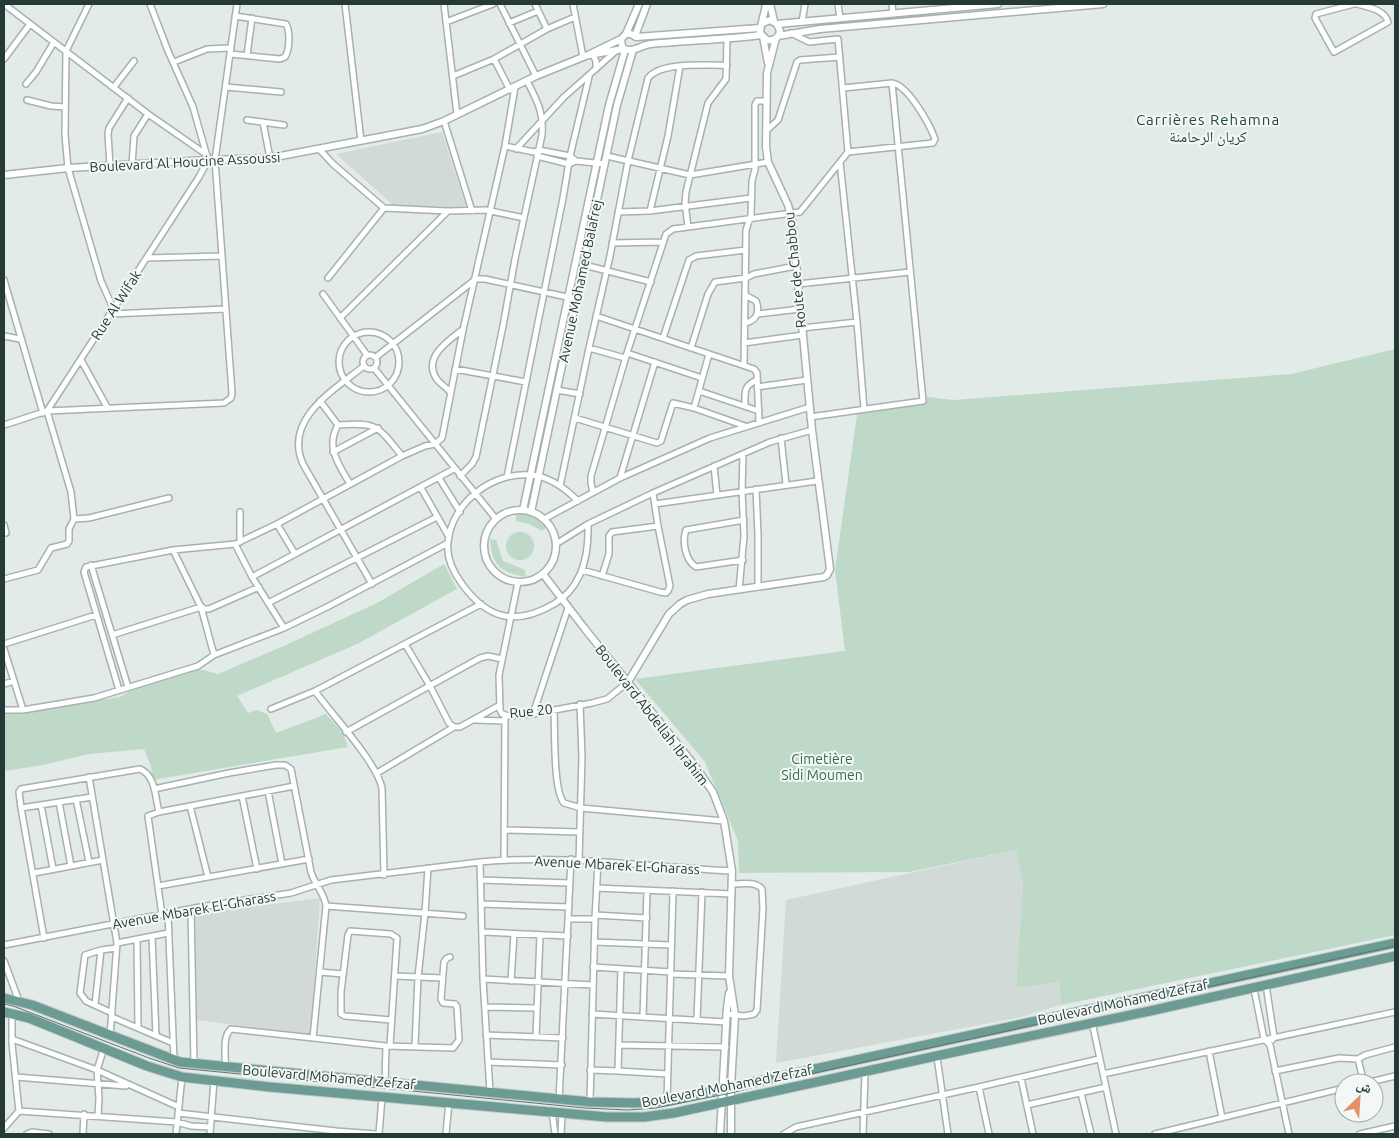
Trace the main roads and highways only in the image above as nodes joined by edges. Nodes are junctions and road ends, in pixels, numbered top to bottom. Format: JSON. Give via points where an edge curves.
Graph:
{"nodes":[{"id":1,"x":1395,"y":942,"type":"edge"},
{"id":2,"x":1395,"y":956,"type":"edge"},
{"id":3,"x":4,"y":998,"type":"edge"},
{"id":4,"x":8,"y":1013,"type":"edge"}],
"edges":[{"from":1,"to":3,"type":"main road","name":"Boulevard Mohamed Zefzaf","via":[[667,1101],[635,1103],[559,1100],[194,1064],[174,1060]]},
{"from":2,"to":4,"type":"main road","name":"Boulevard Mohamed Zefzaf","via":[[865,1073],[644,1117],[562,1114],[182,1077],[29,1018]]}]}
